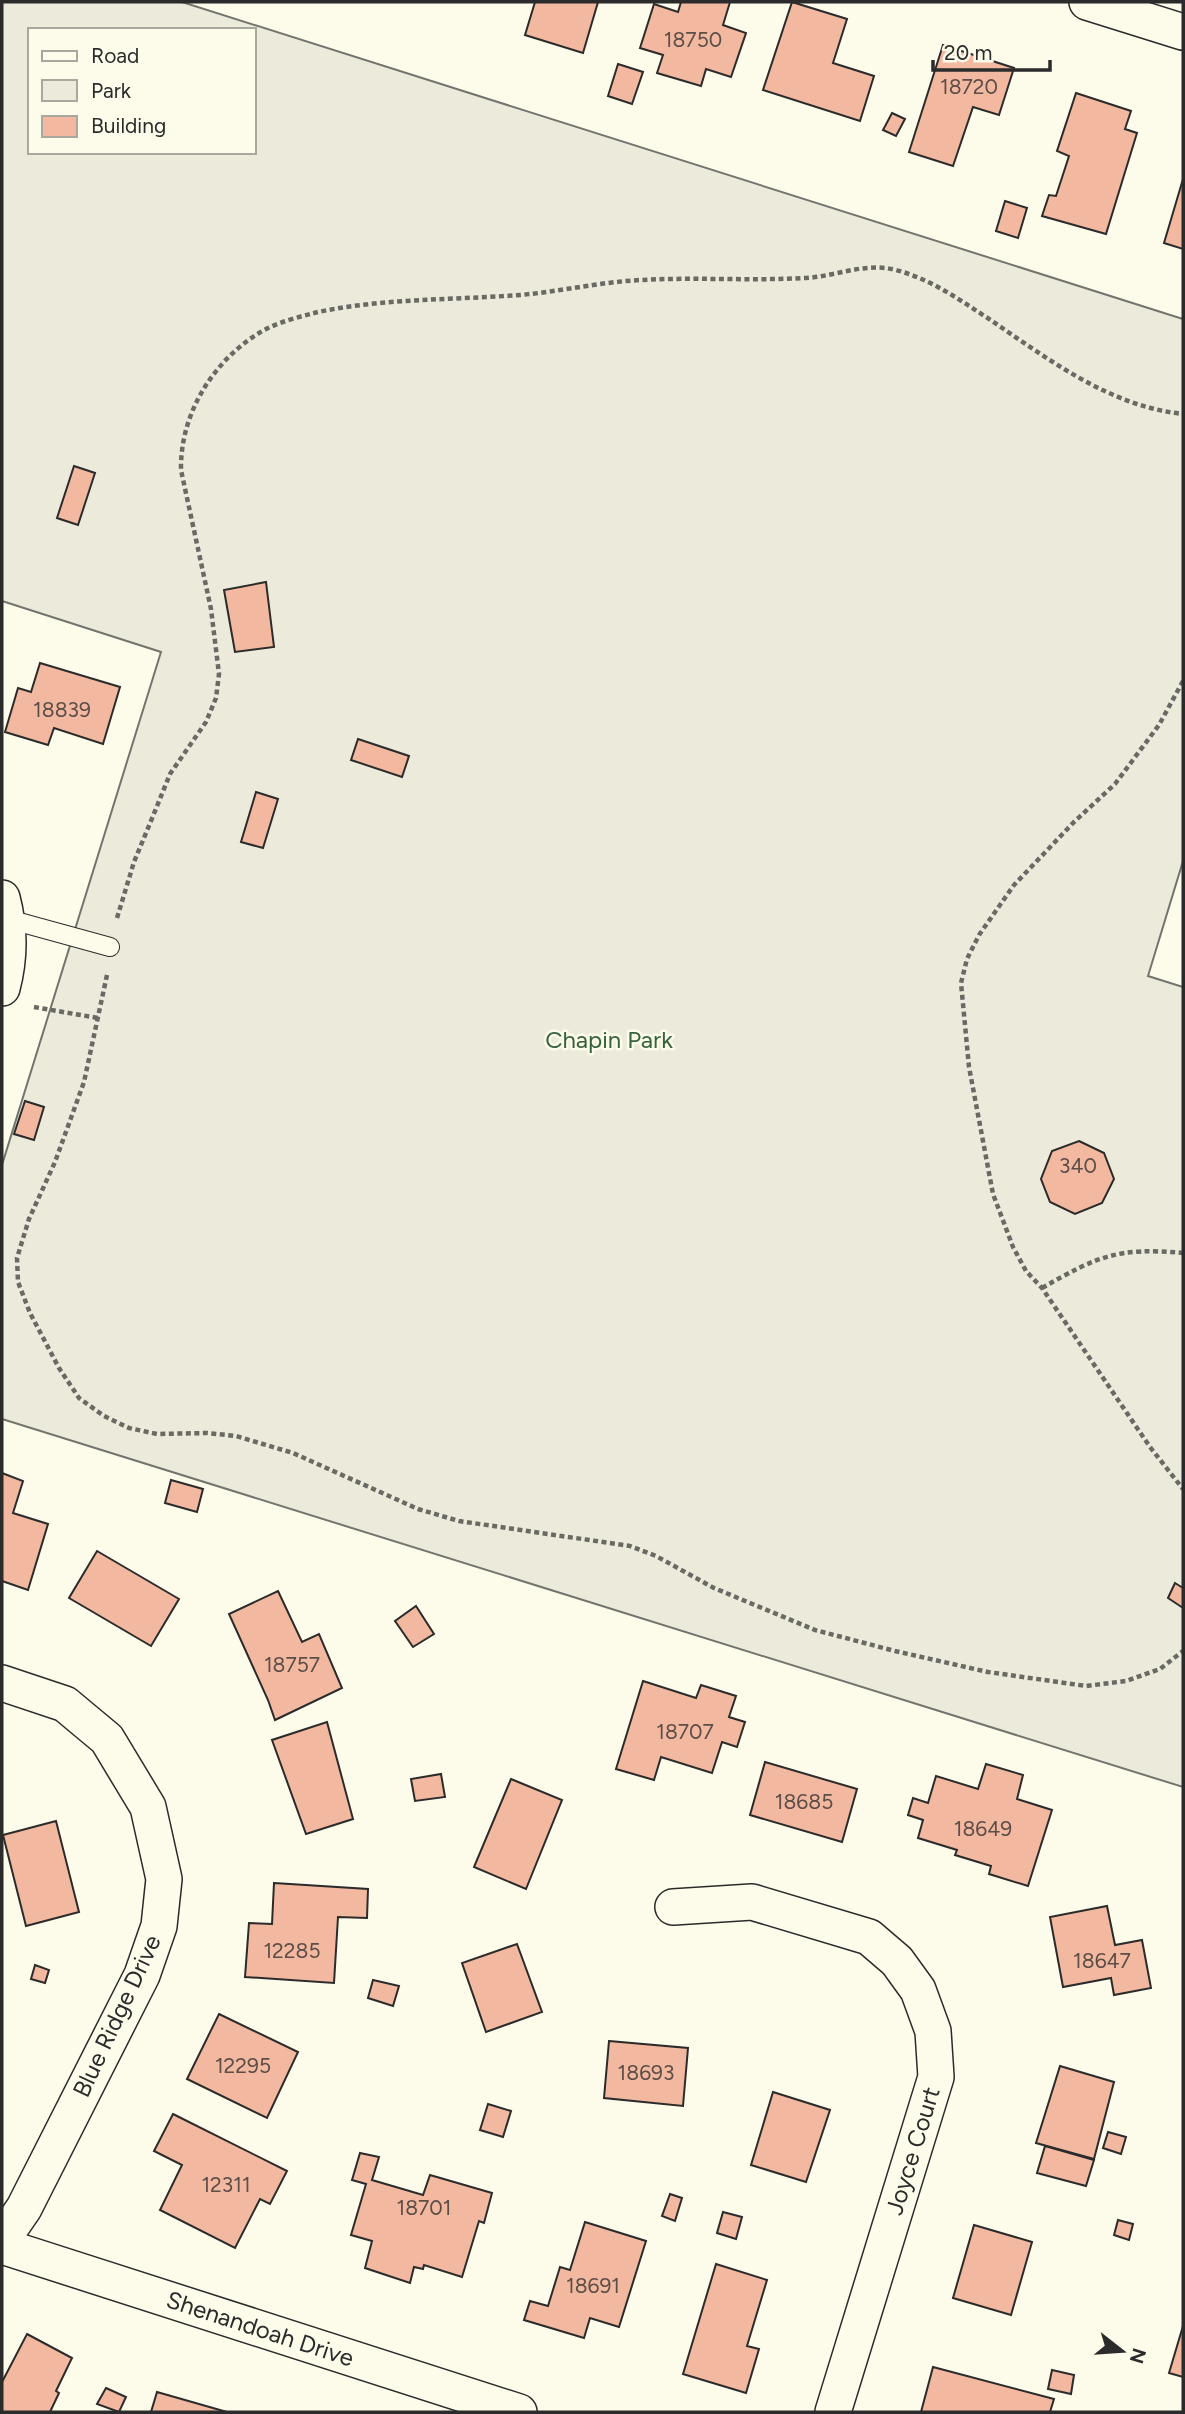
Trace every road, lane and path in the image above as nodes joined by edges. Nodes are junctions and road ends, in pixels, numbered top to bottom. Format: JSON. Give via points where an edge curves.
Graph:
{"nodes":[{"id":1,"x":1087,"y":2,"type":"edge"},
{"id":2,"x":1183,"y":32,"type":"edge"},
{"id":3,"x":1183,"y":414,"type":"edge"},
{"id":4,"x":1183,"y":681,"type":"edge"},
{"id":5,"x":5,"y":909,"type":"edge"},
{"id":6,"x":110,"y":947,"type":"junction"},
{"id":7,"x":12,"y":996,"type":"edge"},
{"id":8,"x":98,"y":1018,"type":"junction"},
{"id":9,"x":1183,"y":1253,"type":"edge"},
{"id":10,"x":1042,"y":1288,"type":"junction"},
{"id":11,"x":1183,"y":1489,"type":"edge"},
{"id":12,"x":1183,"y":1651,"type":"edge"},
{"id":13,"x":2,"y":1683,"type":"edge"},
{"id":14,"x":673,"y":1907,"type":"dead end"},
{"id":15,"x":2,"y":2240,"type":"edge"},
{"id":16,"x":2,"y":2246,"type":"edge"},
{"id":17,"x":519,"y":2412,"type":"edge"},
{"id":18,"x":833,"y":2412,"type":"edge"}],
"edges":[{"from":1,"to":2,"type":"street"},
{"from":3,"to":6,"type":"path","via":[[1117,398],[1079,379],[947,291],[878,267],[809,278],[638,280],[510,296],[391,301],[308,315],[260,332],[221,366],[185,427],[181,470],[211,609],[219,674],[216,698],[206,722],[170,775],[134,862]]},
{"from":4,"to":10,"type":"path","via":[[1159,725],[1115,784],[1014,885],[979,935],[961,983],[969,1067],[993,1194],[1013,1247]]},
{"from":5,"to":6,"type":"lane"},
{"from":5,"to":7,"type":"street"},
{"from":6,"to":8,"type":"path"},
{"from":7,"to":8,"type":"path"},
{"from":8,"to":12,"type":"path","via":[[69,1126],[17,1258],[18,1282],[58,1368],[79,1398],[104,1416],[157,1434],[207,1433],[262,1443],[418,1509],[459,1521],[630,1546],[815,1630],[988,1672],[1086,1686],[1126,1681],[1160,1669]]},
{"from":9,"to":10,"type":"path","via":[[1115,1253],[1083,1264]]},
{"from":10,"to":11,"type":"path"},
{"from":13,"to":15,"type":"street","name":"Blue Ridge Drive","via":[[65,1704],[107,1739],[148,1807],[164,1879],[159,1926],[142,1975],[24,2208]]},
{"from":14,"to":18,"type":"street","name":"Joyce Court","via":[[752,1902],[869,1937],[897,1961],[919,1990],[933,2031],[936,2077]]},
{"from":16,"to":17,"type":"street","name":"Shenandoah Drive"}]}
